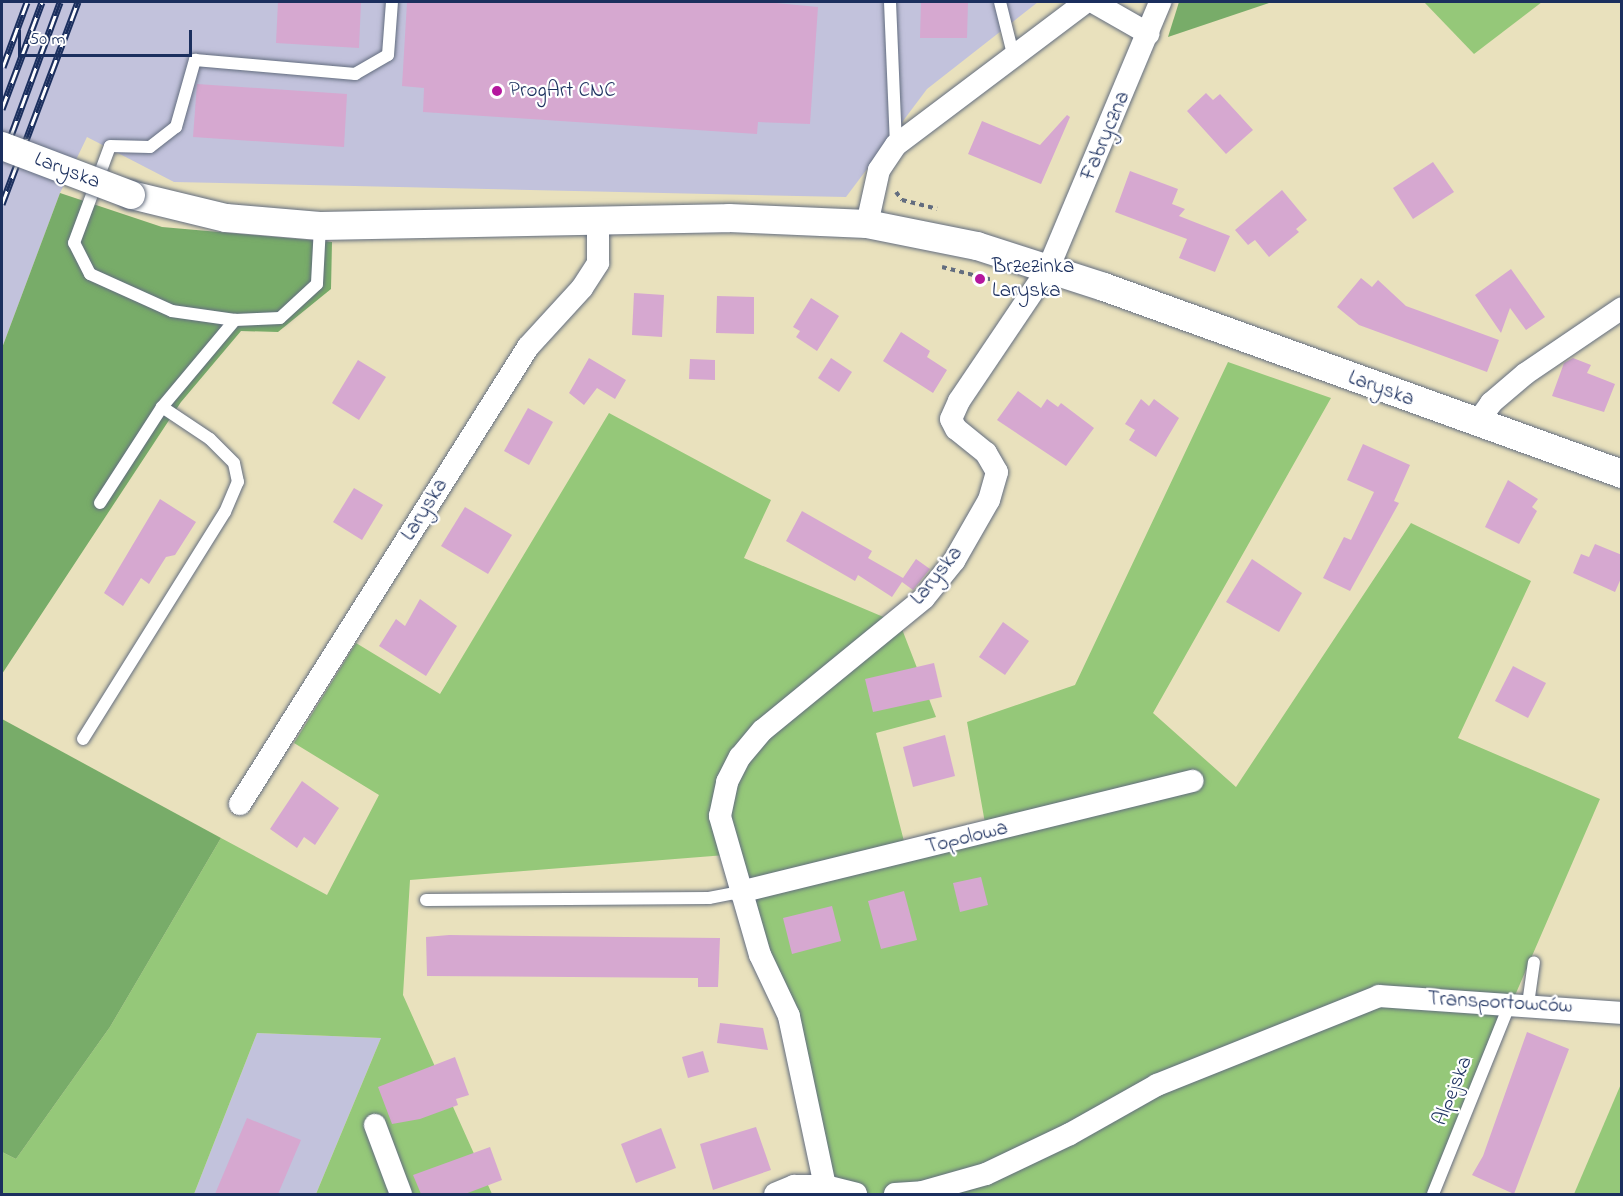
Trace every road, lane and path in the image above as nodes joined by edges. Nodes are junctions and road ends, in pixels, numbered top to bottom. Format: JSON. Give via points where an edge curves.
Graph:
{"nodes":[{"id":1,"x":392,"y":2,"type":"edge"},
{"id":2,"x":890,"y":2,"type":"edge"},
{"id":3,"x":1000,"y":2,"type":"edge"},
{"id":4,"x":1086,"y":2,"type":"edge"},
{"id":5,"x":1093,"y":2,"type":"edge"},
{"id":6,"x":1160,"y":2,"type":"edge"},
{"id":7,"x":1149,"y":34,"type":"junction"},
{"id":8,"x":1014,"y":57,"type":"junction"},
{"id":9,"x":897,"y":145,"type":"junction"},
{"id":10,"x":2,"y":146,"type":"edge"},
{"id":11,"x":598,"y":219,"type":"junction"},
{"id":12,"x":867,"y":224,"type":"junction"},
{"id":13,"x":320,"y":226,"type":"junction"},
{"id":14,"x":1048,"y":268,"type":"junction"},
{"id":15,"x":1622,"y":308,"type":"edge"},
{"id":16,"x":235,"y":320,"type":"junction"},
{"id":17,"x":162,"y":407,"type":"junction"},
{"id":18,"x":1476,"y":424,"type":"junction"},
{"id":19,"x":1622,"y":474,"type":"edge"},
{"id":20,"x":100,"y":503,"type":"dead end"},
{"id":21,"x":84,"y":739,"type":"dead end"},
{"id":22,"x":1192,"y":781,"type":"dead end"},
{"id":23,"x":240,"y":804,"type":"dead end"},
{"id":24,"x":740,"y":892,"type":"junction"},
{"id":25,"x":426,"y":900,"type":"dead end"},
{"id":26,"x":1534,"y":962,"type":"dead end"},
{"id":27,"x":1519,"y":1004,"type":"junction"},
{"id":28,"x":1622,"y":1013,"type":"edge"},
{"id":29,"x":375,"y":1125,"type":"dead end"},
{"id":30,"x":825,"y":1186,"type":"junction"},
{"id":31,"x":401,"y":1194,"type":"edge"},
{"id":32,"x":775,"y":1194,"type":"edge"},
{"id":33,"x":856,"y":1194,"type":"edge"},
{"id":34,"x":895,"y":1194,"type":"edge"},
{"id":35,"x":1433,"y":1194,"type":"edge"}],
"edges":[{"from":1,"to":16,"type":"lane","via":[[388,55],[355,74],[195,60],[176,127],[150,147],[110,146],[74,243],[90,274],[172,311]]},
{"from":2,"to":9,"type":"lane"},
{"from":3,"to":8,"type":"lane"},
{"from":4,"to":8,"type":"street"},
{"from":5,"to":7,"type":"street"},
{"from":6,"to":7,"type":"street","name":"Fabryczna"},
{"from":7,"to":14,"type":"street","name":"Fabryczna"},
{"from":8,"to":9,"type":"street"},
{"from":9,"to":12,"type":"street","via":[[879,170]]},
{"from":10,"to":13,"type":"street","name":"Laryska","bridge":true,"via":[[131,195],[226,218]]},
{"from":11,"to":12,"type":"street","name":"Laryska","via":[[729,218]]},
{"from":11,"to":13,"type":"street","name":"Laryska"},
{"from":11,"to":23,"type":"street","name":"Laryska","via":[[598,263],[582,288],[528,347]]},
{"from":12,"to":14,"type":"street","name":"Laryska","via":[[977,246]]},
{"from":13,"to":16,"type":"lane","via":[[317,284],[280,318]]},
{"from":14,"to":18,"type":"street","name":"Laryska"},
{"from":14,"to":24,"type":"street","name":"Laryska","via":[[951,419],[956,429],[986,453],[997,472],[995,488],[954,561],[924,598],[763,729],[740,757],[727,782],[720,816]]},
{"from":15,"to":18,"type":"street","via":[[1525,374],[1491,403]]},
{"from":16,"to":17,"type":"lane"},
{"from":17,"to":20,"type":"lane"},
{"from":17,"to":21,"type":"lane","via":[[210,439],[234,463],[238,482],[225,512]]},
{"from":18,"to":19,"type":"street","name":"Laryska"},
{"from":22,"to":24,"type":"street","name":"Topolowa"},
{"from":24,"to":25,"type":"lane","name":"Topolowa","via":[[709,898]]},
{"from":24,"to":30,"type":"street","via":[[760,955],[789,1016]]},
{"from":26,"to":27,"type":"lane","name":"Alpejska"},
{"from":27,"to":28,"type":"street","name":"Transportowców"},
{"from":27,"to":34,"type":"street","name":"Transportowców","via":[[1379,996],[1157,1085],[1070,1134],[986,1174],[922,1192]]},
{"from":27,"to":35,"type":"lane","name":"Alpejska"},
{"from":29,"to":31,"type":"street"},
{"from":30,"to":32,"type":"street","via":[[794,1186]]},
{"from":30,"to":33,"type":"street"}]}
